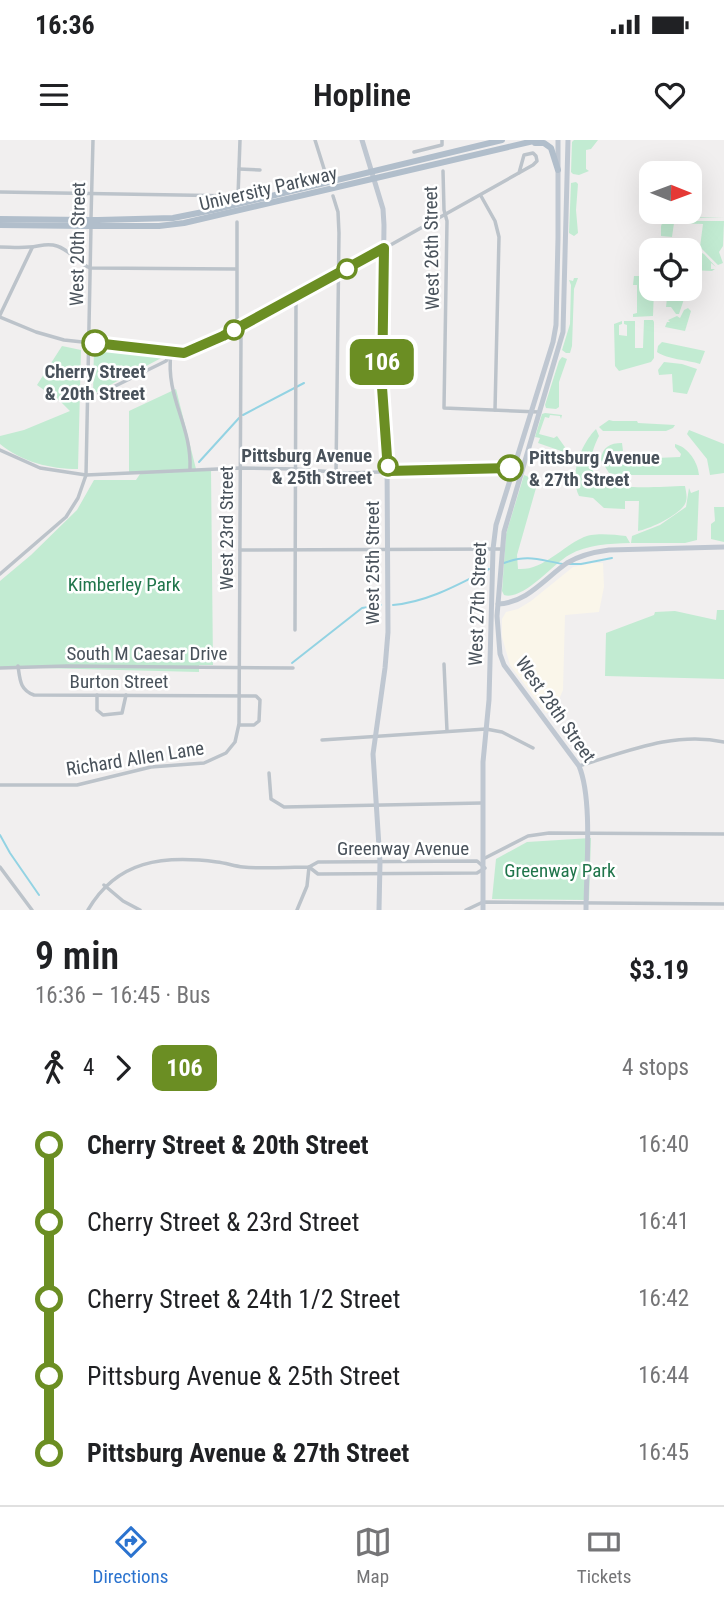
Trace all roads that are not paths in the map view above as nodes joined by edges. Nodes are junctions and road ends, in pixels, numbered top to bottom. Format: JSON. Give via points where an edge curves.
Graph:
{"nodes":[{"id":1,"x":93,"y":140,"type":"edge"},
{"id":2,"x":240,"y":140,"type":"edge"},
{"id":3,"x":315,"y":140,"type":"edge"},
{"id":4,"x":362,"y":140,"type":"edge"},
{"id":5,"x":502,"y":140,"type":"edge"},
{"id":6,"x":538,"y":140,"type":"edge"},
{"id":7,"x":558,"y":140,"type":"edge"},
{"id":8,"x":568,"y":140,"type":"edge"},
{"id":9,"x":490,"y":141,"type":"edge"},
{"id":10,"x":442,"y":143,"type":"edge"},
{"id":11,"x":526,"y":143,"type":"junction"},
{"id":12,"x":414,"y":152,"type":"dead end"},
{"id":13,"x":240,"y":169,"type":"junction"},
{"id":14,"x":260,"y":170,"type":"dead end"},
{"id":15,"x":558,"y":170,"type":"junction"},
{"id":16,"x":371,"y":171,"type":"junction"},
{"id":17,"x":443,"y":171,"type":"dead end"},
{"id":18,"x":519,"y":173,"type":"junction"},
{"id":19,"x":326,"y":174,"type":"dead end"},
{"id":20,"x":374,"y":180,"type":"junction"},
{"id":21,"x":0,"y":192,"type":"edge"},
{"id":22,"x":92,"y":193,"type":"junction"},
{"id":23,"x":481,"y":195,"type":"junction"},
{"id":24,"x":333,"y":196,"type":"dead end"},
{"id":25,"x":446,"y":216,"type":"junction"},
{"id":26,"x":0,"y":222,"type":"edge"},
{"id":27,"x":237,"y":222,"type":"dead end"},
{"id":28,"x":98,"y":223,"type":"junction"},
{"id":29,"x":0,"y":247,"type":"edge"},
{"id":30,"x":32,"y":247,"type":"junction"},
{"id":31,"x":384,"y":248,"type":"junction"},
{"id":32,"x":90,"y":268,"type":"junction"},
{"id":33,"x":236,"y":269,"type":"junction"},
{"id":34,"x":338,"y":274,"type":"junction"},
{"id":35,"x":296,"y":298,"type":"junction"},
{"id":36,"x":0,"y":316,"type":"edge"},
{"id":37,"x":239,"y":327,"type":"junction"},
{"id":38,"x":90,"y":343,"type":"junction"},
{"id":39,"x":171,"y":353,"type":"junction"},
{"id":40,"x":99,"y":394,"type":"dead end"},
{"id":41,"x":495,"y":410,"type":"junction"},
{"id":42,"x":536,"y":412,"type":"junction"},
{"id":43,"x":1,"y":452,"type":"edge"},
{"id":44,"x":240,"y":468,"type":"junction"},
{"id":45,"x":514,"y":468,"type":"junction"},
{"id":46,"x":295,"y":469,"type":"junction"},
{"id":47,"x":190,"y":470,"type":"junction"},
{"id":48,"x":522,"y":470,"type":"junction"},
{"id":49,"x":388,"y":471,"type":"junction"},
{"id":50,"x":336,"y":473,"type":"junction"},
{"id":51,"x":86,"y":475,"type":"junction"},
{"id":52,"x":724,"y":547,"type":"edge"},
{"id":53,"x":493,"y":549,"type":"junction"},
{"id":54,"x":501,"y":549,"type":"junction"},
{"id":55,"x":240,"y":550,"type":"junction"},
{"id":56,"x":294,"y":550,"type":"junction"},
{"id":57,"x":387,"y":551,"type":"junction"},
{"id":58,"x":0,"y":573,"type":"edge"},
{"id":59,"x":495,"y":604,"type":"junction"},
{"id":60,"x":295,"y":630,"type":"dead end"},
{"id":61,"x":444,"y":664,"type":"dead end"},
{"id":62,"x":18,"y":666,"type":"junction"},
{"id":63,"x":239,"y":667,"type":"junction"},
{"id":64,"x":0,"y":668,"type":"edge"},
{"id":65,"x":293,"y":668,"type":"dead end"},
{"id":66,"x":97,"y":695,"type":"junction"},
{"id":67,"x":125,"y":695,"type":"junction"},
{"id":68,"x":239,"y":695,"type":"junction"},
{"id":69,"x":239,"y":725,"type":"junction"},
{"id":70,"x":486,"y":729,"type":"junction"},
{"id":71,"x":447,"y":732,"type":"junction"},
{"id":72,"x":375,"y":735,"type":"junction"},
{"id":73,"x":322,"y":740,"type":"dead end"},
{"id":74,"x":724,"y":742,"type":"edge"},
{"id":75,"x":533,"y":748,"type":"dead end"},
{"id":76,"x":579,"y":766,"type":"junction"},
{"id":77,"x":269,"y":773,"type":"dead end"},
{"id":78,"x":0,"y":785,"type":"edge"},
{"id":79,"x":484,"y":803,"type":"junction"},
{"id":80,"x":374,"y":806,"type":"junction"},
{"id":81,"x":587,"y":833,"type":"junction"},
{"id":82,"x":724,"y":834,"type":"edge"},
{"id":83,"x":485,"y":858,"type":"junction"},
{"id":84,"x":380,"y":862,"type":"junction"},
{"id":85,"x":0,"y":867,"type":"edge"},
{"id":86,"x":309,"y":867,"type":"junction"},
{"id":87,"x":485,"y":868,"type":"junction"},
{"id":88,"x":379,"y":874,"type":"junction"},
{"id":89,"x":104,"y":886,"type":"junction"},
{"id":90,"x":483,"y":902,"type":"junction"},
{"id":91,"x":586,"y":902,"type":"junction"},
{"id":92,"x":706,"y":904,"type":"junction"},
{"id":93,"x":724,"y":904,"type":"edge"},
{"id":94,"x":32,"y":910,"type":"edge"},
{"id":95,"x":88,"y":910,"type":"edge"},
{"id":96,"x":141,"y":910,"type":"edge"},
{"id":97,"x":297,"y":910,"type":"edge"},
{"id":98,"x":379,"y":910,"type":"edge"},
{"id":99,"x":466,"y":910,"type":"edge"},
{"id":100,"x":483,"y":910,"type":"edge"},
{"id":101,"x":586,"y":910,"type":"edge"},
{"id":102,"x":706,"y":910,"type":"edge"}],
"edges":[{"from":1,"to":22,"type":"street","name":"West 20th Street"},
{"from":2,"to":13,"type":"street"},
{"from":3,"to":19,"type":"street"},
{"from":4,"to":16,"type":"street","name":"West 25th Street"},
{"from":5,"to":9,"type":"main road","name":"University Parkway"},
{"from":6,"to":11,"type":"main road","name":"University Parkway"},
{"from":7,"to":15,"type":"street","name":"West 27th Street"},
{"from":8,"to":42,"type":"street","name":"West 27th Street","via":[[563,332]]},
{"from":9,"to":16,"type":"main road","name":"University Parkway"},
{"from":10,"to":12,"type":"street"},
{"from":11,"to":15,"type":"main road","via":[[551,148]]},
{"from":11,"to":20,"type":"main road","name":"University Parkway"},
{"from":13,"to":14,"type":"street"},
{"from":13,"to":22,"type":"street","via":[[238,196]]},
{"from":15,"to":42,"type":"street","name":"West 27th Street","via":[[556,325]]},
{"from":16,"to":20,"type":"street","name":"West 25th Street"},
{"from":16,"to":28,"type":"main road","name":"University Parkway","via":[[173,218]]},
{"from":17,"to":25,"type":"street","name":"West 26th Street"},
{"from":18,"to":18,"type":"street","via":[[537,160],[533,153],[524,155]]},
{"from":18,"to":23,"type":"street"},
{"from":20,"to":28,"type":"main road","name":"University Parkway","via":[[184,223]]},
{"from":20,"to":31,"type":"street","name":"West 25th Street","via":[[383,209]]},
{"from":21,"to":22,"type":"street"},
{"from":22,"to":32,"type":"street","name":"West 20th Street"},
{"from":23,"to":25,"type":"street"},
{"from":23,"to":41,"type":"street","via":[[498,231]]},
{"from":24,"to":34,"type":"street","via":[[339,218]]},
{"from":25,"to":31,"type":"street"},
{"from":25,"to":41,"type":"street","name":"West 26th Street","via":[[444,408]]},
{"from":26,"to":28,"type":"main road","name":"University Parkway","bridge":true},
{"from":27,"to":33,"type":"street","name":"West 23rd Street"},
{"from":29,"to":30,"type":"street"},
{"from":30,"to":32,"type":"street","via":[[58,246]]},
{"from":30,"to":36,"type":"street"},
{"from":31,"to":34,"type":"street"},
{"from":31,"to":49,"type":"street","name":"West 25th Street","via":[[382,387]]},
{"from":32,"to":33,"type":"street"},
{"from":32,"to":38,"type":"street","name":"West 20th Street"},
{"from":33,"to":37,"type":"street","name":"West 23rd Street"},
{"from":34,"to":35,"type":"street"},
{"from":34,"to":50,"type":"street"},
{"from":35,"to":37,"type":"street"},
{"from":35,"to":46,"type":"street"},
{"from":36,"to":38,"type":"street","via":[[50,337]]},
{"from":37,"to":39,"type":"street","via":[[189,351]]},
{"from":37,"to":44,"type":"street","name":"West 23rd Street"},
{"from":38,"to":39,"type":"street"},
{"from":38,"to":51,"type":"street","name":"West 20th Street"},
{"from":39,"to":40,"type":"street","via":[[166,361]]},
{"from":39,"to":47,"type":"street","via":[[172,388],[189,439]]},
{"from":41,"to":42,"type":"street"},
{"from":42,"to":45,"type":"street","name":"West 27th Street"},
{"from":42,"to":48,"type":"street","name":"West 27th Street"},
{"from":43,"to":51,"type":"street","via":[[51,471]]},
{"from":44,"to":46,"type":"street"},
{"from":44,"to":47,"type":"street"},
{"from":44,"to":55,"type":"street","name":"West 23rd Street"},
{"from":45,"to":48,"type":"street"},
{"from":45,"to":49,"type":"street"},
{"from":45,"to":53,"type":"street","name":"West 27th Street"},
{"from":46,"to":50,"type":"street"},
{"from":46,"to":56,"type":"street"},
{"from":47,"to":51,"type":"street"},
{"from":48,"to":54,"type":"street","name":"West 27th Street"},
{"from":49,"to":50,"type":"street"},
{"from":49,"to":57,"type":"street","name":"West 25th Street"},
{"from":51,"to":58,"type":"street","via":[[66,517]]},
{"from":52,"to":59,"type":"street","via":[[593,552],[568,563],[523,598]]},
{"from":53,"to":54,"type":"street"},
{"from":53,"to":57,"type":"street"},
{"from":53,"to":59,"type":"street","name":"West 27th Street"},
{"from":54,"to":59,"type":"street","name":"West 27th Street"},
{"from":55,"to":56,"type":"street"},
{"from":55,"to":63,"type":"street","name":"West 23rd Street"},
{"from":56,"to":57,"type":"street"},
{"from":56,"to":60,"type":"street"},
{"from":57,"to":72,"type":"street","name":"West 25th Street","via":[[388,632]]},
{"from":59,"to":70,"type":"street","name":"West 27th Street"},
{"from":59,"to":76,"type":"street","name":"West 28th Street","via":[[504,665]]},
{"from":61,"to":71,"type":"street"},
{"from":62,"to":63,"type":"street","name":"South M Caesar Drive"},
{"from":62,"to":64,"type":"street","name":"South M Caesar Drive"},
{"from":62,"to":66,"type":"street","name":"Burton Street","via":[[21,685],[34,695]]},
{"from":63,"to":65,"type":"street","name":"South M Caesar Drive"},
{"from":63,"to":68,"type":"street","name":"Richard Allen Lane"},
{"from":66,"to":67,"type":"street","name":"Burton Street"},
{"from":66,"to":67,"type":"street","via":[[97,710],[103,715],[122,713]]},
{"from":67,"to":68,"type":"street","name":"Burton Street"},
{"from":68,"to":69,"type":"street","name":"Richard Allen Lane"},
{"from":68,"to":69,"type":"street","via":[[256,696],[261,716],[254,724]]},
{"from":69,"to":78,"type":"street","name":"Richard Allen Lane","via":[[235,742],[226,753],[204,763],[151,767],[77,785]]},
{"from":70,"to":71,"type":"street"},
{"from":70,"to":75,"type":"street"},
{"from":70,"to":79,"type":"street","name":"West 27th Street"},
{"from":71,"to":72,"type":"street"},
{"from":72,"to":73,"type":"street"},
{"from":72,"to":80,"type":"street","name":"West 25th Street"},
{"from":74,"to":76,"type":"street","via":[[682,738]]},
{"from":76,"to":81,"type":"street","name":"West 28th Street","via":[[585,784]]},
{"from":77,"to":80,"type":"street","via":[[271,799],[284,807]]},
{"from":79,"to":80,"type":"street"},
{"from":79,"to":83,"type":"street","name":"West 27th Street"},
{"from":80,"to":84,"type":"street","name":"West 25th Street"},
{"from":81,"to":82,"type":"street","name":"Greenway Avenue"},
{"from":81,"to":83,"type":"street","name":"Greenway Avenue","via":[[528,836]]},
{"from":81,"to":91,"type":"street","name":"West 28th Street"},
{"from":83,"to":87,"type":"street","name":"West 27th Street"},
{"from":84,"to":86,"type":"street","name":"Greenway Avenue","via":[[318,862]]},
{"from":84,"to":87,"type":"street","name":"Greenway Avenue","via":[[477,861]]},
{"from":84,"to":88,"type":"street","name":"West 25th Street"},
{"from":85,"to":94,"type":"street"},
{"from":86,"to":88,"type":"street","name":"Greenway Avenue","via":[[318,874]]},
{"from":86,"to":89,"type":"street","name":"Greenway Avenue","via":[[157,861],[127,870]]},
{"from":86,"to":97,"type":"street"},
{"from":87,"to":88,"type":"street","name":"Greenway Avenue","via":[[477,873]]},
{"from":87,"to":90,"type":"street","name":"West 27th Street"},
{"from":88,"to":98,"type":"street","name":"West 25th Street"},
{"from":89,"to":95,"type":"street","name":"Greenway Avenue"},
{"from":89,"to":96,"type":"street"},
{"from":90,"to":91,"type":"street"},
{"from":90,"to":99,"type":"street"},
{"from":90,"to":100,"type":"street","name":"West 27th Street"},
{"from":91,"to":92,"type":"street"},
{"from":91,"to":101,"type":"street","name":"West 28th Street"},
{"from":92,"to":93,"type":"street"},
{"from":92,"to":102,"type":"street"}]}
